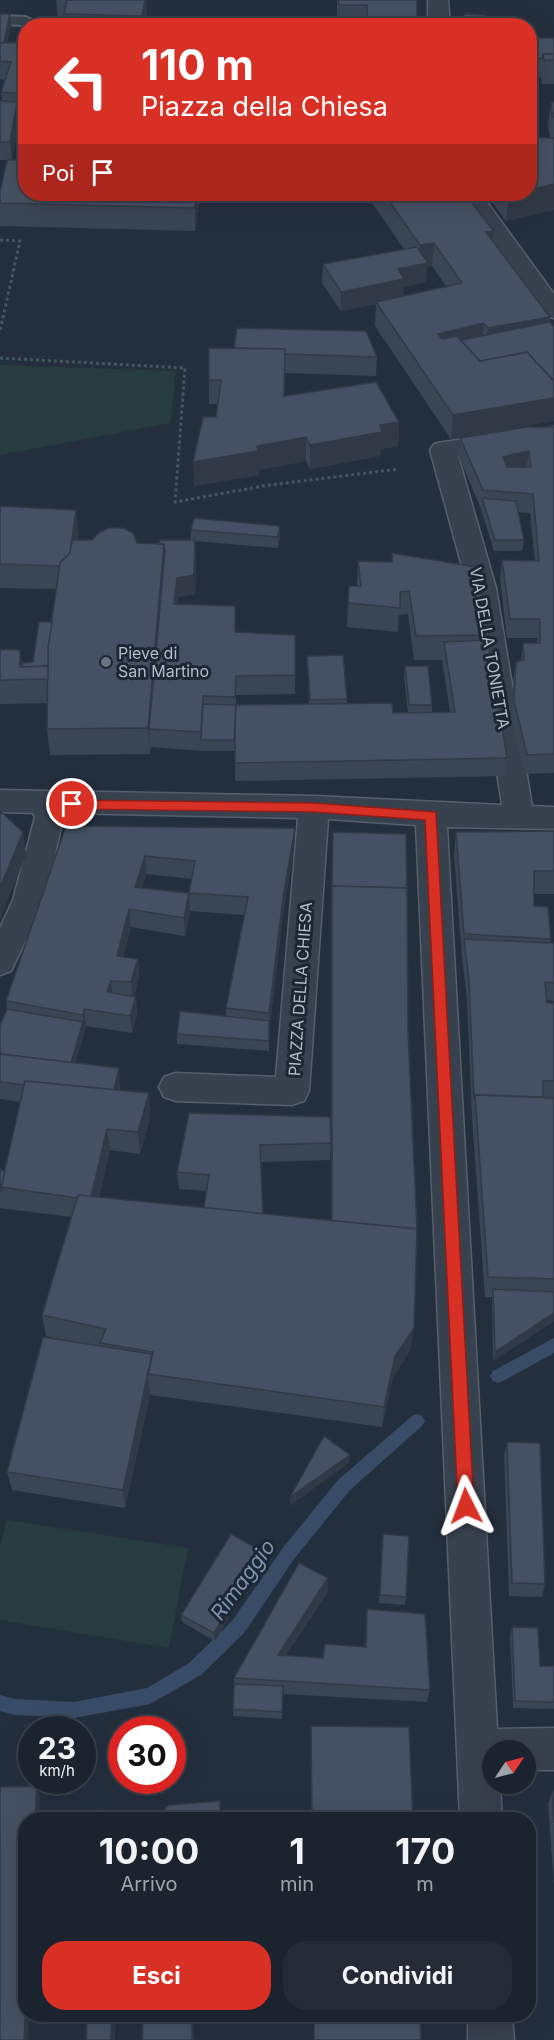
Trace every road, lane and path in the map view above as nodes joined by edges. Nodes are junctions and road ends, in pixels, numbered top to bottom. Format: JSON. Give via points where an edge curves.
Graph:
{"nodes":[{"id":1,"x":438,"y":0,"type":"edge"},
{"id":2,"x":439,"y":18,"type":"edge"},
{"id":3,"x":0,"y":20,"type":"edge"},
{"id":4,"x":18,"y":21,"type":"edge"},
{"id":5,"x":0,"y":117,"type":"edge"},
{"id":6,"x":18,"y":118,"type":"edge"},
{"id":7,"x":475,"y":201,"type":"edge"},
{"id":8,"x":0,"y":240,"type":"edge"},
{"id":9,"x":554,"y":311,"type":"edge"},
{"id":10,"x":0,"y":331,"type":"edge"},
{"id":11,"x":0,"y":358,"type":"edge"},
{"id":12,"x":554,"y":435,"type":"edge"},
{"id":13,"x":399,"y":469,"type":"dead end"},
{"id":14,"x":0,"y":801,"type":"edge"},
{"id":15,"x":45,"y":802,"type":"junction"},
{"id":16,"x":314,"y":807,"type":"junction"},
{"id":17,"x":431,"y":815,"type":"junction"},
{"id":18,"x":519,"y":817,"type":"junction"},
{"id":19,"x":554,"y":818,"type":"edge"},
{"id":20,"x":0,"y":962,"type":"edge"},
{"id":21,"x":176,"y":1087,"type":"dead end"},
{"id":22,"x":554,"y":1749,"type":"edge"},
{"id":23,"x":478,"y":1750,"type":"junction"},
{"id":24,"x":481,"y":1812,"type":"edge"},
{"id":25,"x":490,"y":2022,"type":"edge"},
{"id":26,"x":491,"y":2040,"type":"edge"}],
"edges":[{"from":1,"to":2,"type":"street"},
{"from":3,"to":4,"type":"lane"},
{"from":5,"to":6,"type":"street"},
{"from":7,"to":9,"type":"street"},
{"from":8,"to":10,"type":"path","via":[[20,241]]},
{"from":11,"to":13,"type":"path","via":[[185,368],[175,502],[269,485]]},
{"from":12,"to":18,"type":"street","name":"VIA DELLA TONIETTA","via":[[443,450],[482,588]]},
{"from":14,"to":15,"type":"street"},
{"from":15,"to":16,"type":"street"},
{"from":15,"to":20,"type":"street","via":[[50,817],[29,900]]},
{"from":16,"to":17,"type":"street"},
{"from":16,"to":21,"type":"street","name":"PIAZZA DELLA CHIESA","via":[[292,1091]]},
{"from":17,"to":18,"type":"street"},
{"from":17,"to":23,"type":"street"},
{"from":18,"to":19,"type":"street"},
{"from":22,"to":23,"type":"street"},
{"from":23,"to":24,"type":"street"},
{"from":25,"to":26,"type":"street"}]}
